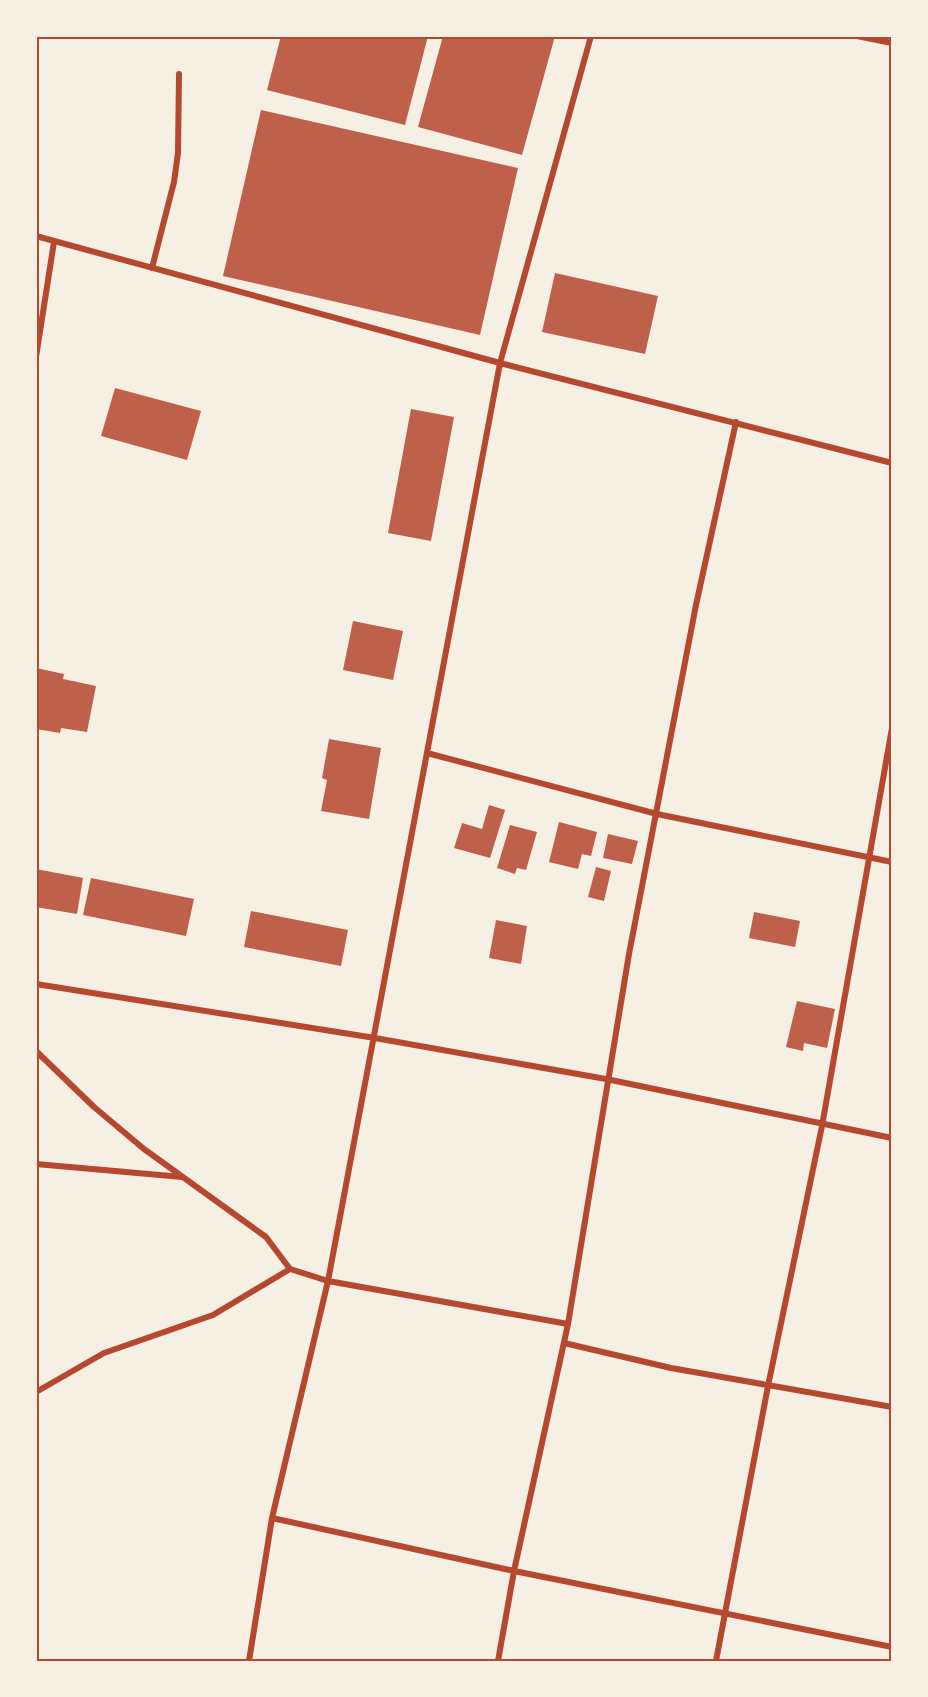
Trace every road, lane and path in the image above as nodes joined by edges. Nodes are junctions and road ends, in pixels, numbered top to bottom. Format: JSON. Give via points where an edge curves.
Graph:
{"nodes":[{"id":1,"x":591,"y":36,"type":"edge"},
{"id":2,"x":856,"y":36,"type":"edge"},
{"id":3,"x":892,"y":44,"type":"edge"},
{"id":4,"x":179,"y":74,"type":"dead end"},
{"id":5,"x":36,"y":236,"type":"edge"},
{"id":6,"x":54,"y":242,"type":"junction"},
{"id":7,"x":152,"y":268,"type":"junction"},
{"id":8,"x":36,"y":357,"type":"edge"},
{"id":9,"x":500,"y":363,"type":"junction"},
{"id":10,"x":736,"y":422,"type":"junction"},
{"id":11,"x":892,"y":463,"type":"edge"},
{"id":12,"x":892,"y":728,"type":"edge"},
{"id":13,"x":427,"y":753,"type":"junction"},
{"id":14,"x":657,"y":814,"type":"junction"},
{"id":15,"x":868,"y":858,"type":"junction"},
{"id":16,"x":892,"y":862,"type":"edge"},
{"id":17,"x":36,"y":984,"type":"edge"},
{"id":18,"x":375,"y":1038,"type":"junction"},
{"id":19,"x":36,"y":1051,"type":"edge"},
{"id":20,"x":606,"y":1079,"type":"junction"},
{"id":21,"x":822,"y":1126,"type":"junction"},
{"id":22,"x":892,"y":1138,"type":"edge"},
{"id":23,"x":36,"y":1164,"type":"edge"},
{"id":24,"x":182,"y":1178,"type":"junction"},
{"id":25,"x":290,"y":1269,"type":"junction"},
{"id":26,"x":328,"y":1281,"type":"junction"},
{"id":27,"x":568,"y":1324,"type":"junction"},
{"id":28,"x":564,"y":1343,"type":"junction"},
{"id":29,"x":768,"y":1386,"type":"junction"},
{"id":30,"x":36,"y":1392,"type":"edge"},
{"id":31,"x":892,"y":1407,"type":"edge"},
{"id":32,"x":272,"y":1518,"type":"junction"},
{"id":33,"x":514,"y":1571,"type":"junction"},
{"id":34,"x":725,"y":1613,"type":"junction"},
{"id":35,"x":892,"y":1647,"type":"edge"},
{"id":36,"x":249,"y":1661,"type":"edge"},
{"id":37,"x":498,"y":1661,"type":"edge"},
{"id":38,"x":717,"y":1661,"type":"edge"}],
"edges":[{"from":1,"to":9,"type":"street"},
{"from":2,"to":3,"type":"street"},
{"from":4,"to":7,"type":"street","via":[[174,182]]},
{"from":5,"to":6,"type":"street"},
{"from":6,"to":7,"type":"street"},
{"from":6,"to":8,"type":"street"},
{"from":7,"to":9,"type":"street"},
{"from":9,"to":10,"type":"street"},
{"from":9,"to":13,"type":"street"},
{"from":10,"to":11,"type":"street"},
{"from":10,"to":14,"type":"street","via":[[696,605]]},
{"from":12,"to":15,"type":"street"},
{"from":13,"to":14,"type":"street"},
{"from":13,"to":18,"type":"street"},
{"from":14,"to":15,"type":"street"},
{"from":14,"to":20,"type":"street"},
{"from":15,"to":16,"type":"street"},
{"from":15,"to":21,"type":"street"},
{"from":17,"to":18,"type":"street"},
{"from":18,"to":20,"type":"street"},
{"from":18,"to":26,"type":"street"},
{"from":19,"to":24,"type":"street","via":[[94,1107]]},
{"from":20,"to":21,"type":"street"},
{"from":20,"to":27,"type":"street"},
{"from":21,"to":22,"type":"street"},
{"from":21,"to":29,"type":"street"},
{"from":23,"to":24,"type":"street"},
{"from":24,"to":25,"type":"street","via":[[267,1237]]},
{"from":25,"to":26,"type":"street"},
{"from":25,"to":30,"type":"street","via":[[213,1315],[104,1353]]},
{"from":26,"to":27,"type":"street"},
{"from":26,"to":32,"type":"street"},
{"from":27,"to":28,"type":"street"},
{"from":28,"to":29,"type":"street"},
{"from":28,"to":33,"type":"street"},
{"from":29,"to":31,"type":"street"},
{"from":29,"to":34,"type":"street"},
{"from":32,"to":33,"type":"street"},
{"from":32,"to":36,"type":"street"},
{"from":33,"to":34,"type":"street"},
{"from":33,"to":37,"type":"street"},
{"from":34,"to":35,"type":"street"},
{"from":34,"to":38,"type":"street"}]}
